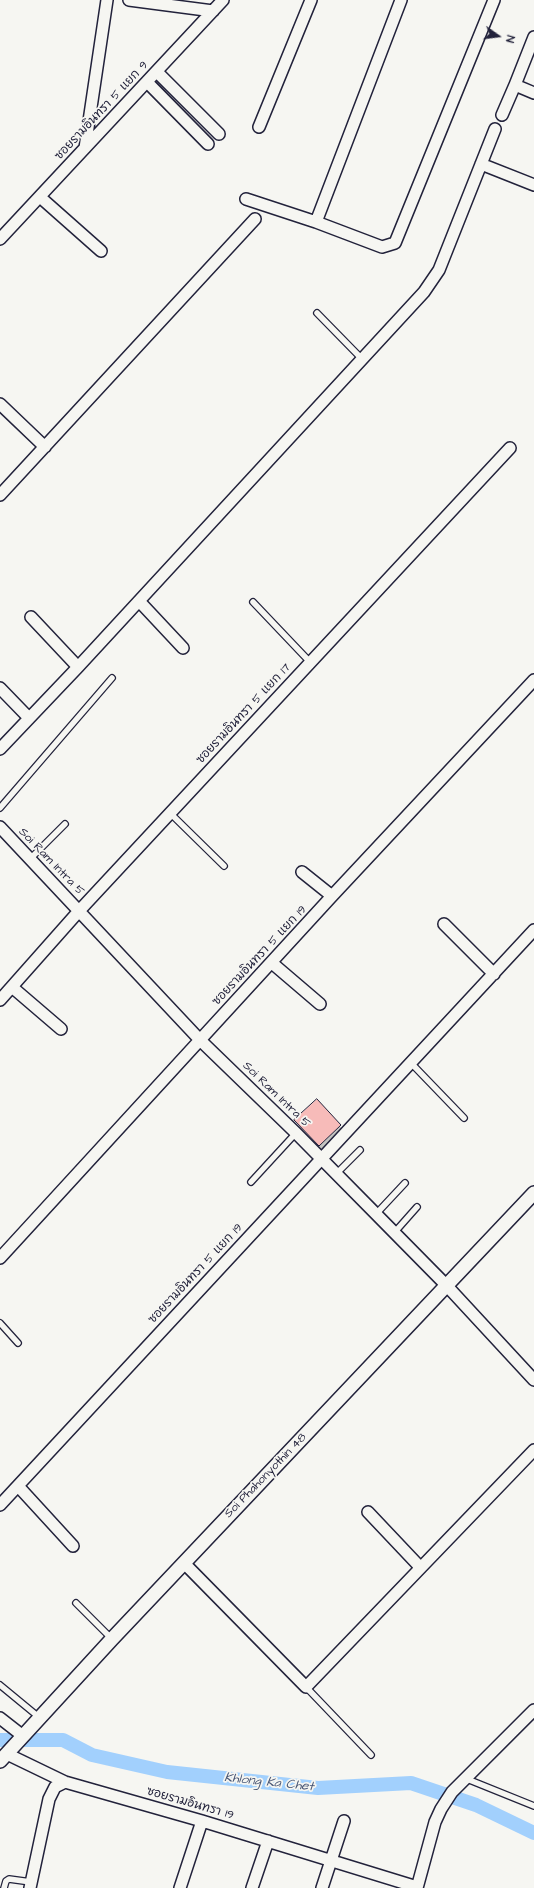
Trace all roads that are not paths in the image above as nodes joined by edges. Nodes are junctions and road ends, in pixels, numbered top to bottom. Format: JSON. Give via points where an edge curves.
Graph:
{"nodes":[{"id":1,"x":107,"y":0,"type":"edge"},
{"id":2,"x":129,"y":0,"type":"edge"},
{"id":3,"x":223,"y":0,"type":"edge"},
{"id":4,"x":311,"y":0,"type":"edge"},
{"id":5,"x":401,"y":0,"type":"edge"},
{"id":6,"x":494,"y":0,"type":"edge"},
{"id":7,"x":213,"y":11,"type":"junction"},
{"id":8,"x":534,"y":37,"type":"edge"},
{"id":9,"x":157,"y":72,"type":"junction"},
{"id":10,"x":147,"y":82,"type":"junction"},
{"id":11,"x":515,"y":85,"type":"junction"},
{"id":12,"x":534,"y":93,"type":"edge"},
{"id":13,"x":502,"y":116,"type":"dead end"},
{"id":14,"x":259,"y":127,"type":"dead end"},
{"id":15,"x":495,"y":129,"type":"dead end"},
{"id":16,"x":219,"y":134,"type":"dead end"},
{"id":17,"x":208,"y":144,"type":"dead end"},
{"id":18,"x":86,"y":148,"type":"junction"},
{"id":19,"x":481,"y":164,"type":"junction"},
{"id":20,"x":534,"y":185,"type":"edge"},
{"id":21,"x":40,"y":197,"type":"junction"},
{"id":22,"x":246,"y":199,"type":"dead end"},
{"id":23,"x":255,"y":219,"type":"dead end"},
{"id":24,"x":316,"y":222,"type":"junction"},
{"id":25,"x":0,"y":239,"type":"edge"},
{"id":26,"x":101,"y":251,"type":"dead end"},
{"id":27,"x":317,"y":313,"type":"dead end"},
{"id":28,"x":362,"y":359,"type":"junction"},
{"id":29,"x":0,"y":404,"type":"edge"},
{"id":30,"x":45,"y":447,"type":"junction"},
{"id":31,"x":510,"y":448,"type":"dead end"},
{"id":32,"x":0,"y":495,"type":"edge"},
{"id":33,"x":139,"y":601,"type":"junction"},
{"id":34,"x":253,"y":602,"type":"dead end"},
{"id":35,"x":31,"y":617,"type":"dead end"},
{"id":36,"x":183,"y":648,"type":"dead end"},
{"id":37,"x":310,"y":662,"type":"junction"},
{"id":38,"x":78,"y":667,"type":"junction"},
{"id":39,"x":112,"y":678,"type":"dead end"},
{"id":40,"x":534,"y":680,"type":"edge"},
{"id":41,"x":0,"y":688,"type":"edge"},
{"id":42,"x":29,"y":718,"type":"junction"},
{"id":43,"x":0,"y":749,"type":"edge"},
{"id":44,"x":0,"y":808,"type":"edge"},
{"id":45,"x":170,"y":813,"type":"junction"},
{"id":46,"x":65,"y":824,"type":"dead end"},
{"id":47,"x":0,"y":827,"type":"edge"},
{"id":48,"x":30,"y":859,"type":"junction"},
{"id":49,"x":224,"y":866,"type":"dead end"},
{"id":50,"x":302,"y":872,"type":"dead end"},
{"id":51,"x":332,"y":896,"type":"junction"},
{"id":52,"x":79,"y":910,"type":"junction"},
{"id":53,"x":444,"y":924,"type":"dead end"},
{"id":54,"x":534,"y":930,"type":"edge"},
{"id":55,"x":272,"y":963,"type":"junction"},
{"id":56,"x":494,"y":974,"type":"junction"},
{"id":57,"x":12,"y":987,"type":"junction"},
{"id":58,"x":0,"y":1000,"type":"edge"},
{"id":59,"x":320,"y":1004,"type":"dead end"},
{"id":60,"x":61,"y":1029,"type":"dead end"},
{"id":61,"x":200,"y":1040,"type":"junction"},
{"id":62,"x":411,"y":1063,"type":"junction"},
{"id":63,"x":464,"y":1118,"type":"dead end"},
{"id":64,"x":296,"y":1133,"type":"junction"},
{"id":65,"x":360,"y":1150,"type":"dead end"},
{"id":66,"x":321,"y":1159,"type":"junction"},
{"id":67,"x":336,"y":1174,"type":"junction"},
{"id":68,"x":250,"y":1182,"type":"dead end"},
{"id":69,"x":405,"y":1183,"type":"dead end"},
{"id":70,"x":534,"y":1193,"type":"edge"},
{"id":71,"x":417,"y":1207,"type":"dead end"},
{"id":72,"x":376,"y":1214,"type":"junction"},
{"id":73,"x":394,"y":1233,"type":"junction"},
{"id":74,"x":3,"y":1255,"type":"edge"},
{"id":75,"x":447,"y":1286,"type":"junction"},
{"id":76,"x":0,"y":1323,"type":"edge"},
{"id":77,"x":18,"y":1343,"type":"dead end"},
{"id":78,"x":534,"y":1380,"type":"edge"},
{"id":79,"x":534,"y":1450,"type":"edge"},
{"id":80,"x":18,"y":1486,"type":"junction"},
{"id":81,"x":0,"y":1505,"type":"edge"},
{"id":82,"x":368,"y":1512,"type":"dead end"},
{"id":83,"x":73,"y":1546,"type":"dead end"},
{"id":84,"x":184,"y":1563,"type":"junction"},
{"id":85,"x":420,"y":1567,"type":"junction"},
{"id":86,"x":76,"y":1603,"type":"dead end"},
{"id":87,"x":112,"y":1639,"type":"junction"},
{"id":88,"x":0,"y":1685,"type":"edge"},
{"id":89,"x":306,"y":1687,"type":"junction"},
{"id":90,"x":534,"y":1710,"type":"edge"},
{"id":91,"x":0,"y":1718,"type":"edge"},
{"id":92,"x":39,"y":1719,"type":"junction"},
{"id":93,"x":23,"y":1736,"type":"junction"},
{"id":94,"x":371,"y":1755,"type":"dead end"},
{"id":95,"x":3,"y":1758,"type":"edge"},
{"id":96,"x":466,"y":1779,"type":"junction"},
{"id":97,"x":65,"y":1782,"type":"junction"},
{"id":98,"x":534,"y":1806,"type":"edge"},
{"id":99,"x":202,"y":1821,"type":"junction"},
{"id":100,"x":344,"y":1821,"type":"dead end"},
{"id":101,"x":268,"y":1841,"type":"junction"},
{"id":102,"x":330,"y":1861,"type":"junction"},
{"id":103,"x":30,"y":1885,"type":"edge"},
{"id":104,"x":4,"y":1888,"type":"edge"},
{"id":105,"x":180,"y":1888,"type":"edge"},
{"id":106,"x":252,"y":1888,"type":"edge"},
{"id":107,"x":322,"y":1888,"type":"edge"},
{"id":108,"x":417,"y":1888,"type":"edge"}],
"edges":[{"from":1,"to":18,"type":"street"},
{"from":2,"to":7,"type":"street"},
{"from":3,"to":7,"type":"street","name":"ซอยรามอินทรา 5 แยก 9"},
{"from":4,"to":14,"type":"street"},
{"from":5,"to":24,"type":"street"},
{"from":6,"to":24,"type":"street","via":[[395,243],[382,247]]},
{"from":7,"to":9,"type":"street","name":"ซอยรามอินทรา 5 แยก 9"},
{"from":8,"to":11,"type":"street"},
{"from":9,"to":10,"type":"street","name":"ซอยรามอินทรา 5 แยก 9"},
{"from":9,"to":16,"type":"street"},
{"from":10,"to":17,"type":"street"},
{"from":10,"to":18,"type":"street","name":"ซอยรามอินทรา 5 แยก 9"},
{"from":11,"to":12,"type":"street"},
{"from":11,"to":13,"type":"street"},
{"from":15,"to":19,"type":"street"},
{"from":18,"to":21,"type":"street","name":"ซอยรามอินทรา 5 แยก 9"},
{"from":19,"to":20,"type":"street"},
{"from":19,"to":28,"type":"street","via":[[439,270],[424,292]]},
{"from":21,"to":25,"type":"street","name":"ซอยรามอินทรา 5 แยก 9"},
{"from":21,"to":26,"type":"street"},
{"from":22,"to":24,"type":"street"},
{"from":23,"to":30,"type":"street"},
{"from":27,"to":28,"type":"lane"},
{"from":28,"to":33,"type":"street"},
{"from":29,"to":30,"type":"street"},
{"from":30,"to":32,"type":"street"},
{"from":31,"to":37,"type":"street","name":"ซอยรามอินทรา 5 แยก 17"},
{"from":33,"to":36,"type":"street"},
{"from":33,"to":38,"type":"street"},
{"from":34,"to":37,"type":"lane"},
{"from":35,"to":38,"type":"street"},
{"from":37,"to":45,"type":"street","name":"ซอยรามอินทรา 5 แยก 17"},
{"from":38,"to":42,"type":"street"},
{"from":39,"to":44,"type":"lane"},
{"from":40,"to":51,"type":"street","name":"ซอยรามอินทรา 5 แยก 19"},
{"from":41,"to":42,"type":"street"},
{"from":42,"to":43,"type":"street"},
{"from":45,"to":49,"type":"lane"},
{"from":45,"to":52,"type":"street","name":"ซอยรามอินทรา 5 แยก 17"},
{"from":46,"to":48,"type":"lane"},
{"from":47,"to":48,"type":"street","name":"Soi Ram Intra 5"},
{"from":48,"to":52,"type":"street","name":"Soi Ram Intra 5"},
{"from":50,"to":51,"type":"street"},
{"from":51,"to":55,"type":"street","name":"ซอยรามอินทรา 5 แยก 19"},
{"from":52,"to":57,"type":"street","name":"ซอยรามอินทรา 5 แยก 17"},
{"from":52,"to":61,"type":"street","name":"Soi Ram Intra 5"},
{"from":53,"to":56,"type":"street"},
{"from":54,"to":56,"type":"street","name":"ซอยรามอินทรา 5 แยก 19"},
{"from":55,"to":59,"type":"street"},
{"from":55,"to":61,"type":"street","name":"ซอยรามอินทรา 5 แยก 19"},
{"from":56,"to":62,"type":"street","name":"ซอยรามอินทรา 5 แยก 19"},
{"from":57,"to":58,"type":"street","name":"ซอยรามอินทรา 5 แยก 17"},
{"from":57,"to":60,"type":"street"},
{"from":61,"to":64,"type":"street","name":"Soi Ram Intra 5"},
{"from":61,"to":74,"type":"street","name":"ซอยรามอินทรา 5 แยก 19"},
{"from":62,"to":63,"type":"lane"},
{"from":62,"to":66,"type":"street","name":"ซอยรามอินทรา 5 แยก 19"},
{"from":64,"to":66,"type":"street","name":"Soi Ram Intra 5"},
{"from":64,"to":68,"type":"lane"},
{"from":65,"to":67,"type":"lane"},
{"from":66,"to":67,"type":"street","name":"Soi Ram Intra 5"},
{"from":66,"to":80,"type":"street","name":"ซอยรามอินทรา 5 แยก 19"},
{"from":67,"to":72,"type":"street","name":"Soi Ram Intra 5"},
{"from":69,"to":72,"type":"lane"},
{"from":70,"to":75,"type":"street","name":"Soi Phahonyothin 48"},
{"from":71,"to":73,"type":"lane"},
{"from":72,"to":73,"type":"street","name":"Soi Ram Intra 5"},
{"from":73,"to":75,"type":"street","name":"Soi Ram Intra 5"},
{"from":75,"to":78,"type":"street","name":"Soi Ram Intra 5"},
{"from":75,"to":84,"type":"street","name":"Soi Phahonyothin 48"},
{"from":76,"to":77,"type":"lane"},
{"from":79,"to":85,"type":"street"},
{"from":80,"to":81,"type":"street","name":"ซอยรามอินทรา 5 แยก 19"},
{"from":80,"to":83,"type":"street"},
{"from":82,"to":85,"type":"street"},
{"from":84,"to":87,"type":"street","name":"Soi Phahonyothin 48"},
{"from":84,"to":89,"type":"street"},
{"from":85,"to":89,"type":"street"},
{"from":86,"to":87,"type":"lane"},
{"from":87,"to":92,"type":"street","name":"Soi Phahonyothin 48"},
{"from":88,"to":92,"type":"lane"},
{"from":89,"to":94,"type":"lane"},
{"from":90,"to":96,"type":"street"},
{"from":91,"to":93,"type":"street"},
{"from":92,"to":93,"type":"street","name":"Soi Phahonyothin 48"},
{"from":93,"to":95,"type":"street","name":"Soi Phahonyothin 48"},
{"from":95,"to":97,"type":"street","name":"ซอยรามอินทรา 19"},
{"from":96,"to":98,"type":"lane"},
{"from":96,"to":108,"type":"street","via":[[452,1792],[435,1822]]},
{"from":97,"to":99,"type":"street","name":"ซอยรามอินทรา 19"},
{"from":97,"to":103,"type":"street","via":[[55,1787],[49,1799]]},
{"from":99,"to":101,"type":"street","name":"ซอยรามอินทรา 19"},
{"from":99,"to":105,"type":"street"},
{"from":100,"to":102,"type":"street"},
{"from":101,"to":102,"type":"street","name":"ซอยรามอินทรา 19"},
{"from":101,"to":106,"type":"street"},
{"from":102,"to":107,"type":"street"},
{"from":102,"to":108,"type":"street","name":"ซอยรามอินทรา 19"},
{"from":103,"to":104,"type":"lane","via":[[9,1879]]}]}
